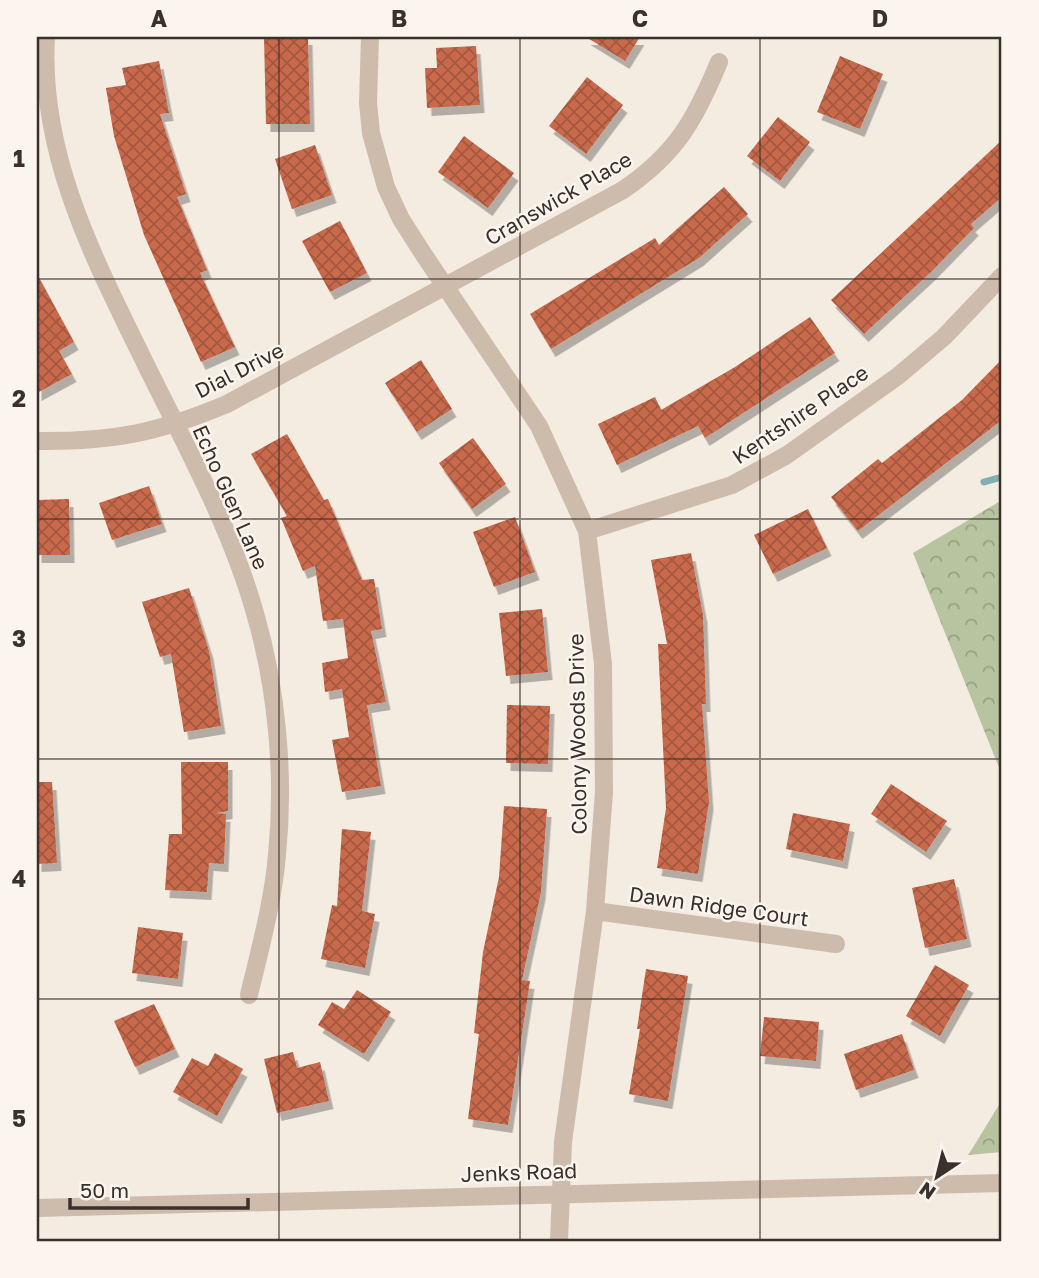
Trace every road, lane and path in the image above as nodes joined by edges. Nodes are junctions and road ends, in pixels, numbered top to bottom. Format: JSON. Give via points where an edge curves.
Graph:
{"nodes":[{"id":1,"x":46,"y":37,"type":"edge"},
{"id":2,"x":370,"y":37,"type":"edge"},
{"id":3,"x":719,"y":62,"type":"dead end"},
{"id":4,"x":1002,"y":276,"type":"edge"},
{"id":5,"x":446,"y":286,"type":"junction"},
{"id":6,"x":175,"y":426,"type":"junction"},
{"id":7,"x":37,"y":441,"type":"edge"},
{"id":8,"x":587,"y":531,"type":"junction"},
{"id":9,"x":595,"y":912,"type":"junction"},
{"id":10,"x":836,"y":944,"type":"dead end"},
{"id":11,"x":250,"y":995,"type":"dead end"},
{"id":12,"x":1002,"y":1183,"type":"edge"},
{"id":13,"x":563,"y":1194,"type":"junction"},
{"id":14,"x":37,"y":1208,"type":"edge"},
{"id":15,"x":559,"y":1241,"type":"edge"}],
"edges":[{"from":1,"to":6,"type":"street","name":"Echo Glen Lane","via":[[51,123],[67,188],[100,272]]},
{"from":2,"to":5,"type":"street","name":"Colony Woods Drive","via":[[371,133],[386,187],[401,219]]},
{"from":3,"to":5,"type":"street","name":"Cranswick Place","via":[[690,125],[660,162]]},
{"from":4,"to":8,"type":"street","name":"Kentshire Place","via":[[944,337],[898,376],[787,455],[722,489]]},
{"from":5,"to":6,"type":"street","name":"Dial Drive","via":[[227,404]]},
{"from":5,"to":8,"type":"street","name":"Colony Woods Drive","via":[[539,426]]},
{"from":6,"to":7,"type":"street","name":"Dial Drive","via":[[126,437]]},
{"from":6,"to":11,"type":"street","name":"Echo Glen Lane","via":[[228,537],[251,601],[272,693],[279,778],[277,855]]},
{"from":8,"to":9,"type":"street","name":"Colony Woods Drive","via":[[603,664],[604,792]]},
{"from":9,"to":10,"type":"street","name":"Dawn Ridge Court"},
{"from":9,"to":13,"type":"street","name":"Colony Woods Drive","via":[[563,1142]]},
{"from":12,"to":13,"type":"street","name":"Jenks Road"},
{"from":13,"to":14,"type":"street","name":"Jenks Road"},
{"from":13,"to":15,"type":"street","name":"Colony Woods Drive"}]}
